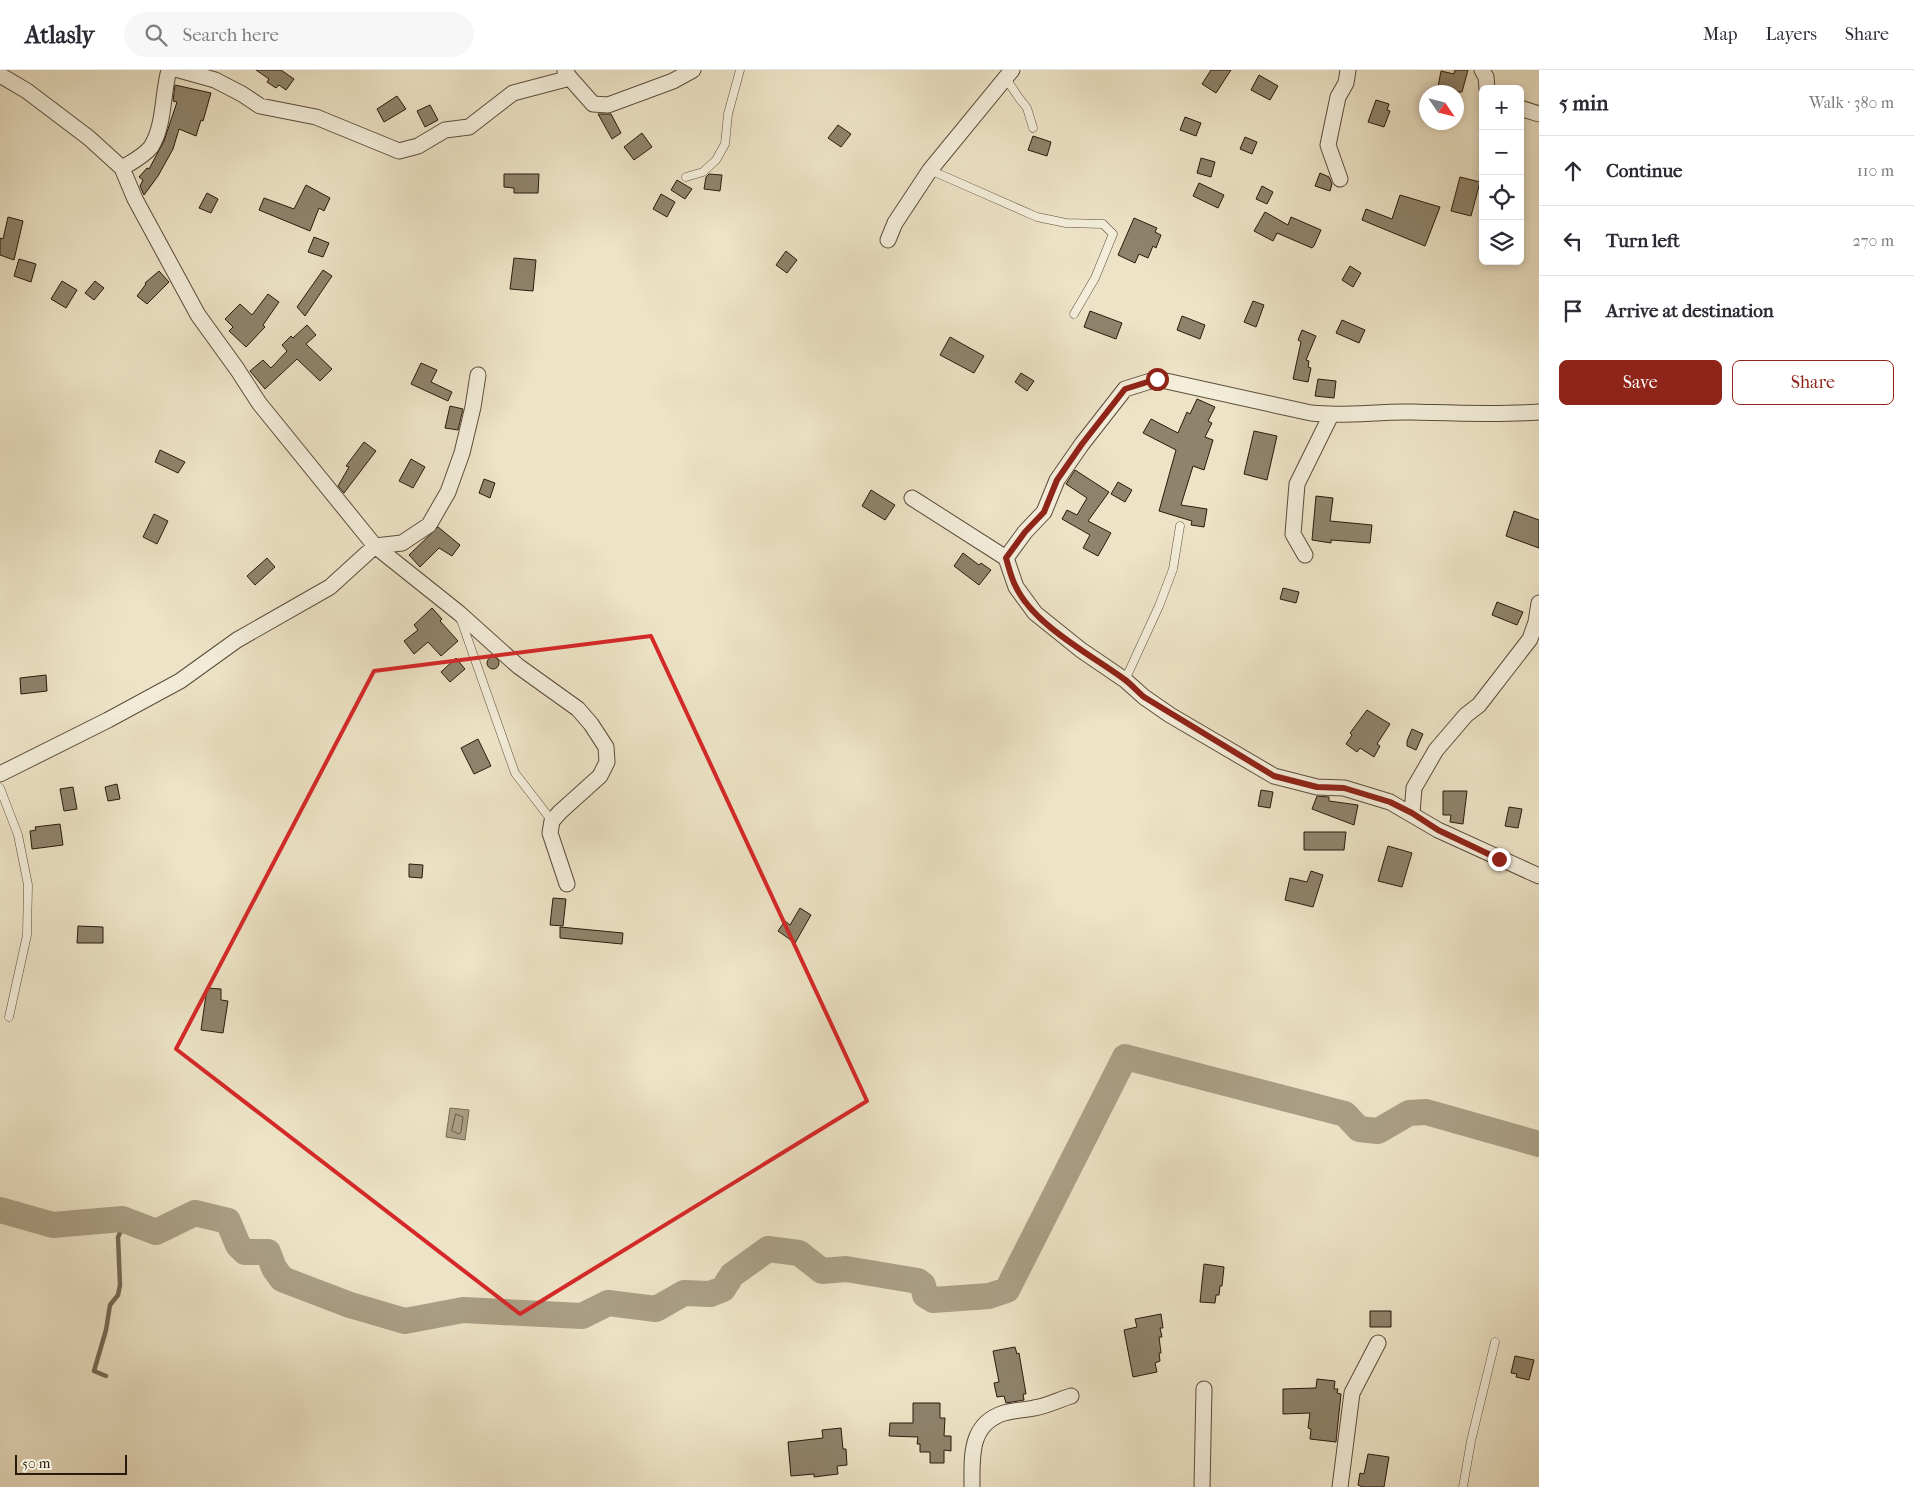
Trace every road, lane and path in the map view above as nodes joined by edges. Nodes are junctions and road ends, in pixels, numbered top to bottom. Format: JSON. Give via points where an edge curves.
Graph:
{"nodes":[{"id":1,"x":169,"y":70,"type":"edge"},
{"id":2,"x":179,"y":70,"type":"edge"},
{"id":3,"x":693,"y":70,"type":"edge"},
{"id":4,"x":740,"y":70,"type":"edge"},
{"id":5,"x":1348,"y":70,"type":"edge"},
{"id":6,"x":1482,"y":70,"type":"edge"},
{"id":7,"x":1008,"y":73,"type":"edge"},
{"id":8,"x":567,"y":74,"type":"edge"},
{"id":9,"x":0,"y":75,"type":"edge"},
{"id":10,"x":1487,"y":85,"type":"edge"},
{"id":11,"x":1524,"y":109,"type":"edge"},
{"id":12,"x":1539,"y":114,"type":"edge"},
{"id":13,"x":1033,"y":128,"type":"dead end"},
{"id":14,"x":122,"y":168,"type":"junction"},
{"id":15,"x":930,"y":170,"type":"junction"},
{"id":16,"x":686,"y":176,"type":"dead end"},
{"id":17,"x":1340,"y":179,"type":"dead end"},
{"id":18,"x":888,"y":240,"type":"dead end"},
{"id":19,"x":1074,"y":314,"type":"dead end"},
{"id":20,"x":478,"y":375,"type":"dead end"},
{"id":21,"x":1539,"y":412,"type":"edge"},
{"id":22,"x":1331,"y":415,"type":"junction"},
{"id":23,"x":912,"y":498,"type":"dead end"},
{"id":24,"x":1180,"y":526,"type":"dead end"},
{"id":25,"x":375,"y":546,"type":"junction"},
{"id":26,"x":1305,"y":555,"type":"dead end"},
{"id":27,"x":1006,"y":558,"type":"junction"},
{"id":28,"x":1539,"y":603,"type":"edge"},
{"id":29,"x":459,"y":613,"type":"junction"},
{"id":30,"x":1125,"y":680,"type":"junction"},
{"id":31,"x":0,"y":774,"type":"edge"},
{"id":32,"x":0,"y":788,"type":"edge"},
{"id":33,"x":1412,"y":813,"type":"junction"},
{"id":34,"x":552,"y":821,"type":"junction"},
{"id":35,"x":1539,"y":876,"type":"edge"},
{"id":36,"x":567,"y":884,"type":"dead end"},
{"id":37,"x":10,"y":1017,"type":"dead end"},
{"id":38,"x":1495,"y":1342,"type":"dead end"},
{"id":39,"x":1378,"y":1344,"type":"dead end"},
{"id":40,"x":1204,"y":1389,"type":"dead end"},
{"id":41,"x":1071,"y":1396,"type":"dead end"},
{"id":42,"x":972,"y":1487,"type":"edge"},
{"id":43,"x":1202,"y":1487,"type":"edge"},
{"id":44,"x":1340,"y":1487,"type":"edge"},
{"id":45,"x":1463,"y":1487,"type":"edge"}],
"edges":[{"from":1,"to":14,"type":"street","via":[[160,124],[151,147]]},
{"from":2,"to":8,"type":"street","via":[[214,80],[260,106],[316,117],[399,151],[418,146],[445,130],[469,127],[513,92]]},
{"from":3,"to":8,"type":"street","via":[[673,81],[608,105],[593,104]]},
{"from":4,"to":16,"type":"lane","via":[[728,114],[725,144],[716,160],[703,172]]},
{"from":5,"to":17,"type":"street","via":[[1346,83],[1338,97],[1328,145]]},
{"from":6,"to":10,"type":"street"},
{"from":7,"to":13,"type":"lane","via":[[1027,108]]},
{"from":7,"to":15,"type":"street"},
{"from":9,"to":14,"type":"street","via":[[27,91],[89,138]]},
{"from":11,"to":12,"type":"street"},
{"from":14,"to":25,"type":"street","via":[[134,199],[198,315],[259,403]]},
{"from":15,"to":18,"type":"street","via":[[895,223]]},
{"from":15,"to":19,"type":"lane","via":[[1037,217],[1066,223],[1103,224],[1113,234],[1095,278]]},
{"from":20,"to":25,"type":"street","via":[[462,453],[448,492],[428,525],[402,543]]},
{"from":21,"to":22,"type":"street"},
{"from":22,"to":26,"type":"street","via":[[1296,484],[1293,534]]},
{"from":22,"to":27,"type":"street","via":[[1157,379],[1125,389],[1057,480],[1044,512]]},
{"from":23,"to":27,"type":"street"},
{"from":24,"to":30,"type":"lane","via":[[1173,569]]},
{"from":25,"to":29,"type":"street"},
{"from":25,"to":31,"type":"street","via":[[330,587],[237,640],[180,681]]},
{"from":27,"to":30,"type":"street","via":[[1016,587],[1035,613]]},
{"from":28,"to":33,"type":"street","via":[[1530,639],[1478,705],[1436,750],[1414,788]]},
{"from":29,"to":34,"type":"lane","via":[[515,772]]},
{"from":29,"to":34,"type":"street","via":[[518,666],[578,709],[606,747],[607,762],[600,776]]},
{"from":30,"to":33,"type":"street","via":[[1170,715],[1274,776],[1317,787],[1344,788],[1390,802]]},
{"from":32,"to":37,"type":"lane","via":[[18,835],[28,885],[27,935]]},
{"from":33,"to":35,"type":"street","via":[[1438,830]]},
{"from":34,"to":36,"type":"street","via":[[550,833]]},
{"from":38,"to":45,"type":"lane"},
{"from":39,"to":44,"type":"street","via":[[1352,1393]]},
{"from":40,"to":43,"type":"street"},
{"from":41,"to":42,"type":"street","via":[[1044,1406],[1004,1413],[985,1425],[974,1440]]}]}
